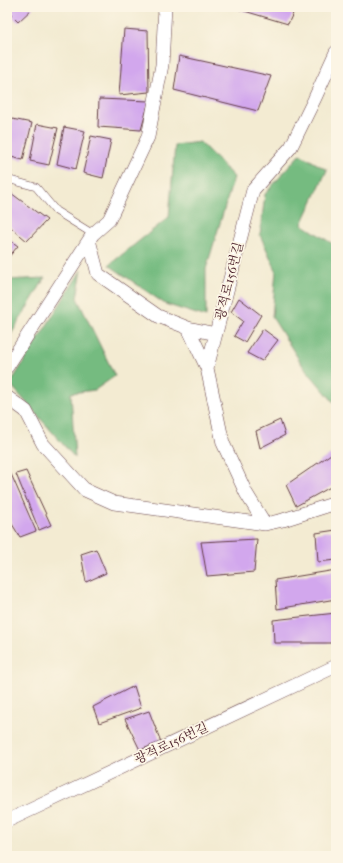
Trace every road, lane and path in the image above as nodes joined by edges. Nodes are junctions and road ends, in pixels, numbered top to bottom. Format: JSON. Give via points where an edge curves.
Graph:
{"nodes":[{"id":1,"x":165,"y":7,"type":"edge"},
{"id":2,"x":336,"y":52,"type":"edge"},
{"id":3,"x":7,"y":179,"type":"edge"},
{"id":4,"x":91,"y":237,"type":"junction"},
{"id":5,"x":188,"y":328,"type":"junction"},
{"id":6,"x":216,"y":334,"type":"junction"},
{"id":7,"x":7,"y":366,"type":"edge"},
{"id":8,"x":207,"y":368,"type":"junction"},
{"id":9,"x":7,"y":397,"type":"edge"},
{"id":10,"x":336,"y":503,"type":"edge"},
{"id":11,"x":266,"y":524,"type":"junction"},
{"id":12,"x":336,"y":666,"type":"edge"},
{"id":13,"x":7,"y":821,"type":"edge"}],
"edges":[{"from":1,"to":4,"type":"street","via":[[162,65],[148,137],[109,220]]},
{"from":2,"to":6,"type":"street","name":"광적로156번길","via":[[291,147],[253,190]]},
{"from":3,"to":4,"type":"lane","via":[[36,188],[56,212]]},
{"from":4,"to":5,"type":"street","via":[[98,274],[158,316]]},
{"from":4,"to":7,"type":"street"},
{"from":5,"to":6,"type":"street"},
{"from":5,"to":8,"type":"street"},
{"from":6,"to":8,"type":"street","name":"광적로156번길"},
{"from":8,"to":11,"type":"street","name":"광적로156번길","via":[[223,443],[246,493]]},
{"from":9,"to":11,"type":"street","via":[[26,411],[43,444],[85,490],[114,503]]},
{"from":10,"to":11,"type":"street"},
{"from":12,"to":13,"type":"street","name":"광적로156번길"}]}
